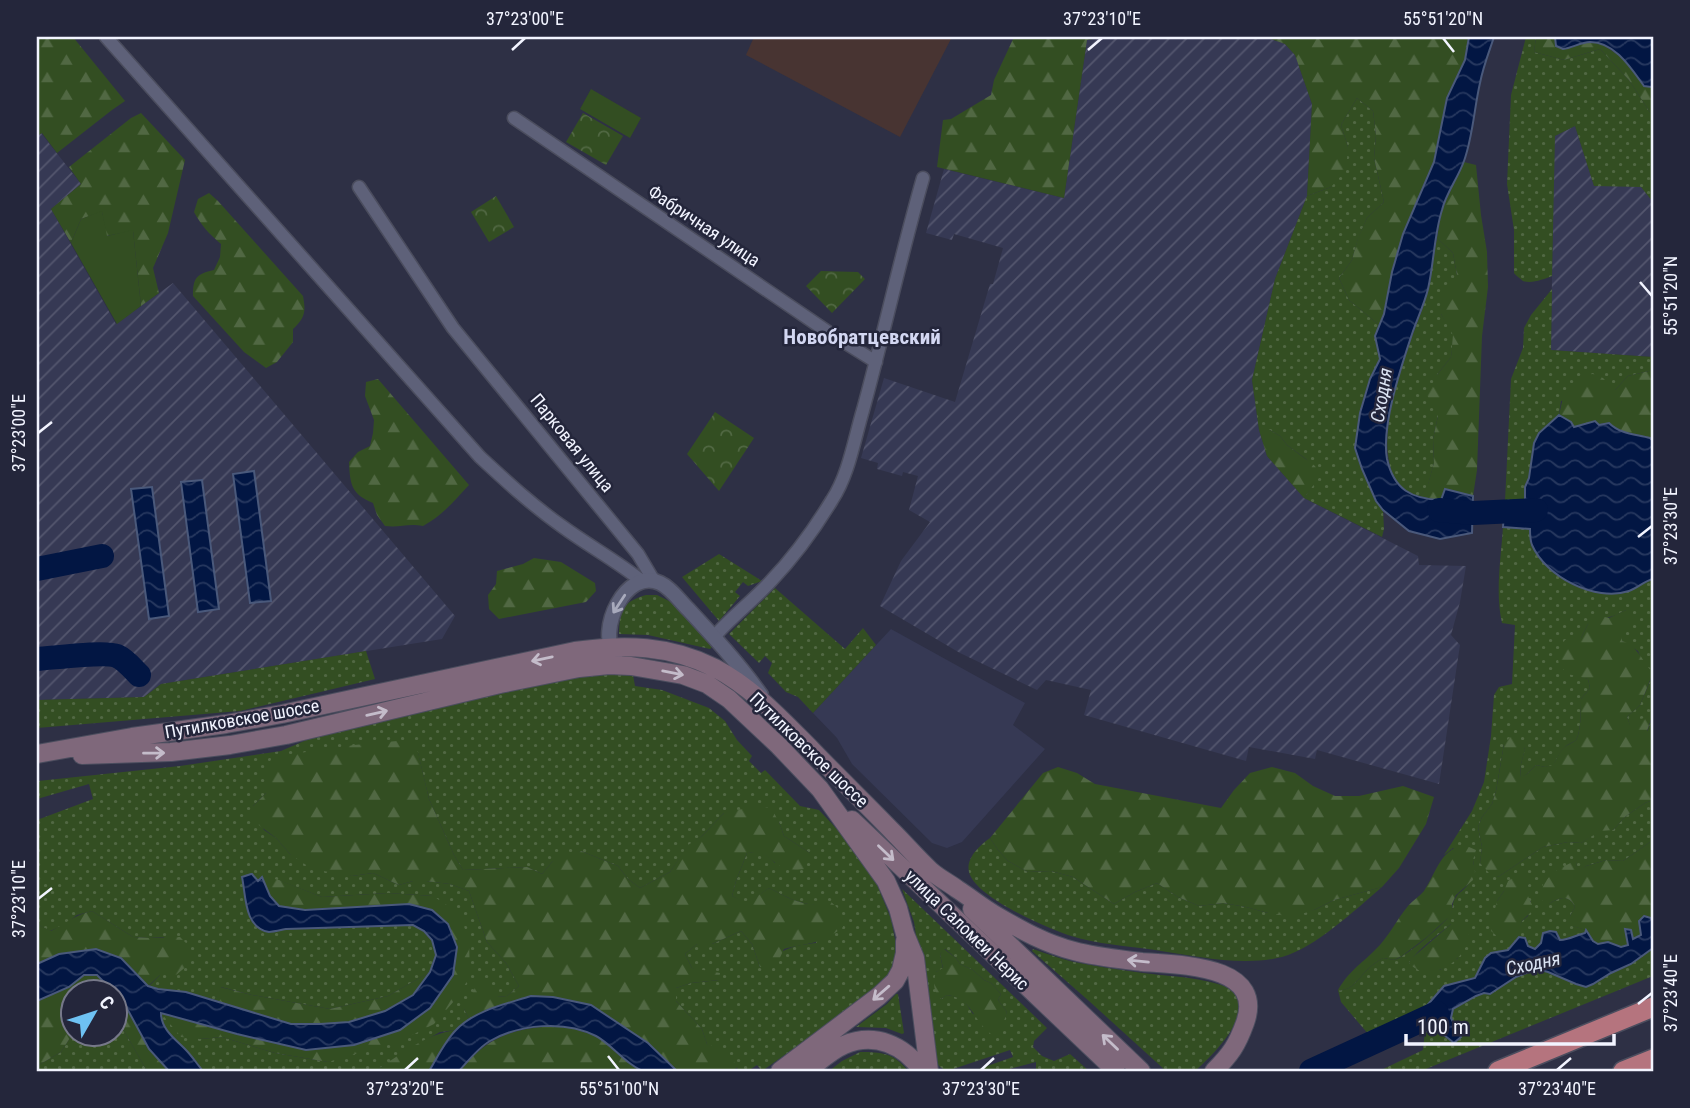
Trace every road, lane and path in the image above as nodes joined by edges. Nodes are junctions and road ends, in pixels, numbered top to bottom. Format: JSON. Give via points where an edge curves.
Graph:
{"nodes":[{"id":1,"x":106,"y":37,"type":"edge"},
{"id":2,"x":514,"y":118,"type":"dead end"},
{"id":3,"x":923,"y":178,"type":"dead end"},
{"id":4,"x":359,"y":187,"type":"dead end"},
{"id":5,"x":876,"y":362,"type":"junction"},
{"id":6,"x":648,"y":582,"type":"junction"},
{"id":7,"x":714,"y":637,"type":"junction"},
{"id":8,"x":609,"y":646,"type":"junction"},
{"id":9,"x":631,"y":666,"type":"junction"},
{"id":10,"x":770,"y":708,"type":"junction"},
{"id":11,"x":37,"y":755,"type":"edge"},
{"id":12,"x":820,"y":789,"type":"junction"},
{"id":13,"x":932,"y":872,"type":"junction"},
{"id":14,"x":905,"y":933,"type":"junction"},
{"id":15,"x":1653,"y":1007,"type":"edge"},
{"id":16,"x":1073,"y":1018,"type":"junction"},
{"id":17,"x":1653,"y":1059,"type":"edge"},
{"id":18,"x":780,"y":1071,"type":"edge"},
{"id":19,"x":807,"y":1071,"type":"edge"},
{"id":20,"x":922,"y":1071,"type":"edge"},
{"id":21,"x":929,"y":1071,"type":"edge"},
{"id":22,"x":1116,"y":1071,"type":"edge"},
{"id":23,"x":1141,"y":1071,"type":"edge"},
{"id":24,"x":1214,"y":1071,"type":"edge"},
{"id":25,"x":1498,"y":1071,"type":"edge"},
{"id":26,"x":1623,"y":1071,"type":"edge"}],
"edges":[{"from":1,"to":6,"type":"street","via":[[480,457],[564,528]]},
{"from":2,"to":5,"type":"street","name":"Фабричная улица"},
{"from":3,"to":5,"type":"street"},
{"from":4,"to":6,"type":"street","name":"Парковая улица","via":[[453,328],[638,554]]},
{"from":5,"to":7,"type":"street","via":[[834,498],[771,582]]},
{"from":6,"to":7,"type":"street","name":"Парковая улица","via":[[668,589]]},
{"from":6,"to":8,"type":"street","one_way":true,"via":[[620,599],[610,619]]},
{"from":7,"to":10,"type":"street","name":"Парковая улица"},
{"from":8,"to":9,"type":"street","via":[[620,662]]},
{"from":8,"to":10,"type":"main road","name":"Путилковское шоссе","via":[[660,650],[713,667]]},
{"from":8,"to":11,"type":"main road","name":"Путилковское шоссе","one_way":true,"via":[[248,720]]},
{"from":11,"to":9,"type":"main road","name":"Путилковское шоссе","one_way":true,"via":[[172,752],[230,745],[579,668]]},
{"from":9,"to":12,"type":"main road","name":"Путилковское шоссе","one_way":true,"via":[[707,684],[754,721]]},
{"from":10,"to":13,"type":"main road","name":"Путилковское шоссе"},
{"from":12,"to":14,"type":"main road","name":"Путилковское шоссе","via":[[886,881]]},
{"from":12,"to":16,"type":"main road","name":"улица Саломеи Нерис","one_way":true},
{"from":13,"to":16,"type":"main road","name":"улица Саломеи Нерис"},
{"from":24,"to":13,"type":"main road","name":"Путилковское шоссе","one_way":true,"via":[[1238,1043],[1248,1015],[1249,1003],[1233,980],[1205,968],[1073,951],[1005,920]]},
{"from":14,"to":18,"type":"main road","one_way":true,"via":[[905,953],[895,981]]},
{"from":14,"to":21,"type":"main road","name":"Путилковское шоссе","via":[[915,958]]},
{"from":15,"to":25,"type":"highway"},
{"from":16,"to":22,"type":"main road","name":"улица Саломеи Нерис"},
{"from":23,"to":16,"type":"main road","name":"улица Саломеи Нерис","one_way":true},
{"from":17,"to":26,"type":"highway"},
{"from":19,"to":20,"type":"main road","via":[[842,1046],[874,1039],[903,1050]]}]}
